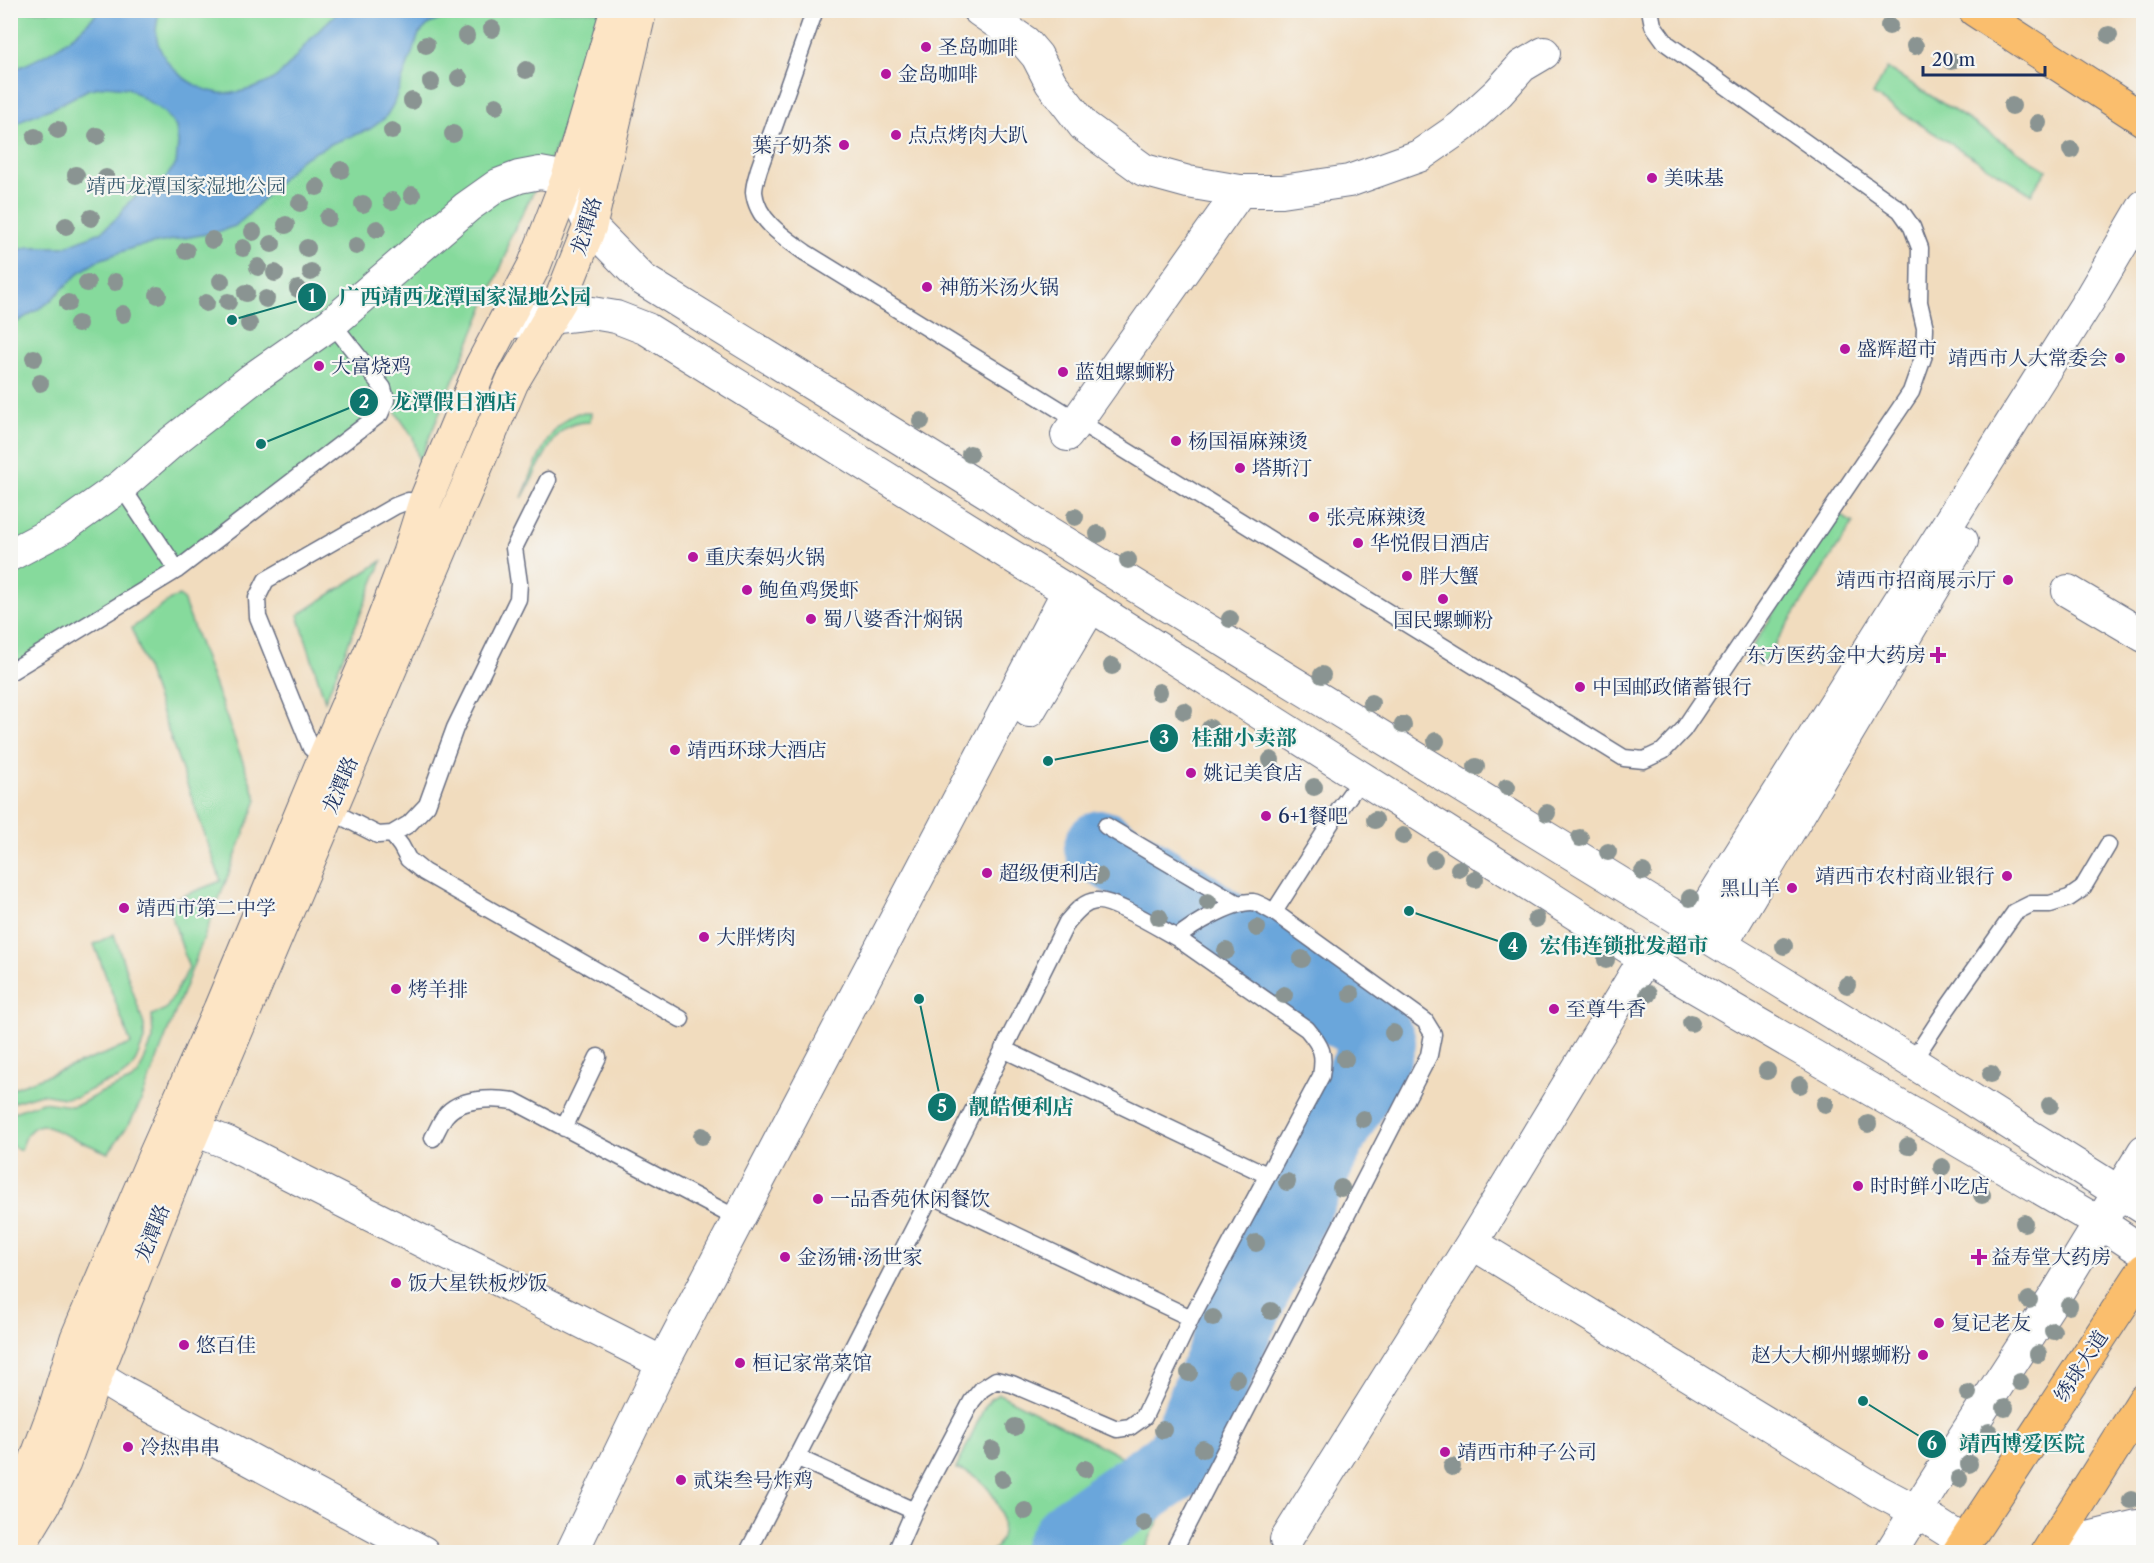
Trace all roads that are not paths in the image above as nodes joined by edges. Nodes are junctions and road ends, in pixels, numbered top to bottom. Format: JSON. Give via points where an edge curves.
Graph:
{"nodes":[{"id":1,"x":617,"y":10,"type":"edge"},
{"id":2,"x":640,"y":10,"type":"edge"},
{"id":3,"x":815,"y":10,"type":"edge"},
{"id":4,"x":978,"y":10,"type":"edge"},
{"id":5,"x":1650,"y":10,"type":"edge"},
{"id":6,"x":1975,"y":10,"type":"edge"},
{"id":7,"x":1544,"y":53,"type":"dead end"},
{"id":8,"x":2144,"y":120,"type":"edge"},
{"id":9,"x":568,"y":178,"type":"junction"},
{"id":10,"x":1239,"y":191,"type":"junction"},
{"id":11,"x":2144,"y":206,"type":"edge"},
{"id":12,"x":590,"y":226,"type":"junction"},
{"id":13,"x":2144,"y":236,"type":"edge"},
{"id":14,"x":549,"y":319,"type":"junction"},
{"id":15,"x":505,"y":322,"type":"junction"},
{"id":16,"x":332,"y":323,"type":"junction"},
{"id":17,"x":1072,"y":427,"type":"junction"},
{"id":18,"x":548,"y":480,"type":"dead end"},
{"id":19,"x":121,"y":486,"type":"junction"},
{"id":20,"x":426,"y":502,"type":"junction"},
{"id":21,"x":10,"y":555,"type":"edge"},
{"id":22,"x":177,"y":570,"type":"junction"},
{"id":23,"x":2068,"y":591,"type":"dead end"},
{"id":24,"x":1080,"y":599,"type":"junction"},
{"id":25,"x":2144,"y":636,"type":"edge"},
{"id":26,"x":10,"y":672,"type":"edge"},
{"id":27,"x":324,"y":759,"type":"junction"},
{"id":28,"x":1362,"y":778,"type":"junction"},
{"id":29,"x":329,"y":810,"type":"junction"},
{"id":30,"x":1106,"y":826,"type":"dead end"},
{"id":31,"x":392,"y":834,"type":"junction"},
{"id":32,"x":2108,"y":845,"type":"dead end"},
{"id":33,"x":1238,"y":904,"type":"junction"},
{"id":34,"x":1274,"y":912,"type":"junction"},
{"id":35,"x":1693,"y":928,"type":"junction"},
{"id":36,"x":1183,"y":932,"type":"junction"},
{"id":37,"x":1721,"y":945,"type":"junction"},
{"id":38,"x":1645,"y":958,"type":"junction"},
{"id":39,"x":681,"y":1019,"type":"dead end"},
{"id":40,"x":1003,"y":1049,"type":"junction"},
{"id":41,"x":598,"y":1058,"type":"dead end"},
{"id":42,"x":1912,"y":1062,"type":"junction"},
{"id":43,"x":564,"y":1128,"type":"junction"},
{"id":44,"x":195,"y":1130,"type":"junction"},
{"id":45,"x":433,"y":1138,"type":"dead end"},
{"id":46,"x":2144,"y":1151,"type":"edge"},
{"id":47,"x":1267,"y":1175,"type":"junction"},
{"id":48,"x":931,"y":1195,"type":"junction"},
{"id":49,"x":2131,"y":1200,"type":"edge"},
{"id":50,"x":740,"y":1220,"type":"junction"},
{"id":51,"x":2100,"y":1223,"type":"junction"},
{"id":52,"x":1472,"y":1243,"type":"junction"},
{"id":53,"x":2144,"y":1252,"type":"edge"},
{"id":54,"x":2144,"y":1270,"type":"edge"},
{"id":55,"x":1191,"y":1318,"type":"junction"},
{"id":56,"x":663,"y":1363,"type":"junction"},
{"id":57,"x":96,"y":1375,"type":"junction"},
{"id":58,"x":2144,"y":1400,"type":"edge"},
{"id":59,"x":796,"y":1457,"type":"junction"},
{"id":60,"x":914,"y":1511,"type":"junction"},
{"id":61,"x":1916,"y":1511,"type":"junction"},
{"id":62,"x":10,"y":1519,"type":"edge"},
{"id":63,"x":2136,"y":1532,"type":"edge"},
{"id":64,"x":1286,"y":1540,"type":"dead end"},
{"id":65,"x":1962,"y":1547,"type":"edge"},
{"id":66,"x":2050,"y":1550,"type":"edge"},
{"id":67,"x":15,"y":1552,"type":"edge"},
{"id":68,"x":423,"y":1552,"type":"edge"},
{"id":69,"x":572,"y":1552,"type":"edge"},
{"id":70,"x":591,"y":1552,"type":"edge"},
{"id":71,"x":748,"y":1552,"type":"edge"},
{"id":72,"x":896,"y":1552,"type":"edge"},
{"id":73,"x":1173,"y":1552,"type":"edge"},
{"id":74,"x":1891,"y":1552,"type":"edge"}],
"edges":[{"from":1,"to":9,"type":"main road","name":"龙潭路"},
{"from":2,"to":12,"type":"main road","name":"龙潭路"},
{"from":3,"to":17,"type":"lane","via":[[759,168],[754,192],[763,216],[778,233],[806,253]]},
{"from":4,"to":10,"type":"street","via":[[1026,42],[1084,126],[1144,170]]},
{"from":5,"to":17,"type":"lane","via":[[1653,25],[1666,44],[1900,210],[1920,248],[1919,302],[1924,328],[1924,355],[1911,392],[1683,730],[1663,751],[1644,759],[1624,758]]},
{"from":6,"to":8,"type":"main road"},
{"from":7,"to":10,"type":"street","via":[[1522,66],[1461,127],[1419,156],[1349,181],[1282,191]]},
{"from":9,"to":12,"type":"street"},
{"from":9,"to":15,"type":"main road","name":"龙潭路","via":[[534,266]]},
{"from":9,"to":16,"type":"street","via":[[540,173],[498,185]]},
{"from":10,"to":17,"type":"street"},
{"from":11,"to":35,"type":"street","via":[[2089,300]]},
{"from":12,"to":14,"type":"main road","name":"龙潭路"},
{"from":12,"to":35,"type":"street","via":[[642,279]]},
{"from":13,"to":37,"type":"street"},
{"from":14,"to":15,"type":"street"},
{"from":14,"to":24,"type":"street","via":[[592,313],[647,329]]},
{"from":14,"to":29,"type":"main road","name":"龙潭路","via":[[512,382]]},
{"from":15,"to":20,"type":"main road","name":"龙潭路","via":[[481,367]]},
{"from":16,"to":19,"type":"street","via":[[252,379]]},
{"from":16,"to":22,"type":"lane","via":[[383,388],[386,400],[380,414]]},
{"from":18,"to":31,"type":"lane","via":[[514,548],[518,599],[455,728],[427,805],[409,824]]},
{"from":19,"to":21,"type":"street","via":[[65,526]]},
{"from":19,"to":22,"type":"lane"},
{"from":20,"to":27,"type":"main road","name":"龙潭路","via":[[377,637]]},
{"from":20,"to":27,"type":"lane","via":[[408,501],[395,506],[266,580],[257,598],[258,617],[311,748]]},
{"from":22,"to":26,"type":"lane"},
{"from":23,"to":25,"type":"street"},
{"from":24,"to":28,"type":"street"},
{"from":24,"to":50,"type":"street"},
{"from":24,"to":70,"type":"street","via":[[1045,681],[776,1186]]},
{"from":27,"to":62,"type":"main road","name":"龙潭路","via":[[220,1010],[76,1338],[55,1409]]},
{"from":28,"to":34,"type":"lane"},
{"from":28,"to":38,"type":"street"},
{"from":29,"to":31,"type":"lane","via":[[378,835]]},
{"from":29,"to":44,"type":"main road","name":"龙潭路"},
{"from":30,"to":33,"type":"lane"},
{"from":31,"to":39,"type":"lane","via":[[408,859],[424,872]]},
{"from":32,"to":42,"type":"lane","via":[[2082,889],[2068,898],[2050,904],[2031,904],[2015,912]]},
{"from":33,"to":34,"type":"lane","via":[[1254,902]]},
{"from":33,"to":36,"type":"lane"},
{"from":34,"to":73,"type":"lane","via":[[1425,1021],[1433,1035],[1429,1055]]},
{"from":35,"to":37,"type":"street"},
{"from":36,"to":40,"type":"lane","via":[[1097,900],[1080,906],[1067,922]]},
{"from":36,"to":47,"type":"lane","via":[[1307,1029],[1324,1058],[1321,1076]]},
{"from":37,"to":42,"type":"street"},
{"from":38,"to":51,"type":"street"},
{"from":38,"to":52,"type":"street"},
{"from":40,"to":47,"type":"lane"},
{"from":40,"to":48,"type":"lane"},
{"from":41,"to":43,"type":"lane"},
{"from":42,"to":49,"type":"street"},
{"from":43,"to":45,"type":"lane","via":[[514,1101],[490,1098],[464,1104],[446,1114]]},
{"from":43,"to":50,"type":"lane"},
{"from":44,"to":56,"type":"street","via":[[228,1143]]},
{"from":44,"to":57,"type":"main road","name":"龙潭路"},
{"from":46,"to":49,"type":"street"},
{"from":47,"to":55,"type":"lane"},
{"from":48,"to":55,"type":"lane"},
{"from":48,"to":59,"type":"lane"},
{"from":49,"to":51,"type":"street"},
{"from":50,"to":56,"type":"street"},
{"from":51,"to":53,"type":"street"},
{"from":51,"to":61,"type":"street"},
{"from":52,"to":61,"type":"street"},
{"from":52,"to":64,"type":"street"},
{"from":54,"to":65,"type":"main road","name":"绣球大道"},
{"from":55,"to":60,"type":"lane","via":[[1144,1417],[1130,1427],[1117,1429],[1012,1384],[996,1380],[982,1389]]},
{"from":56,"to":69,"type":"street"},
{"from":57,"to":67,"type":"main road","name":"龙潭路","via":[[64,1462]]},
{"from":57,"to":68,"type":"street"},
{"from":58,"to":66,"type":"main road"},
{"from":59,"to":60,"type":"lane"},
{"from":59,"to":71,"type":"lane"},
{"from":60,"to":72,"type":"lane"},
{"from":61,"to":65,"type":"street"},
{"from":61,"to":74,"type":"street"},
{"from":63,"to":66,"type":"street"}]}
